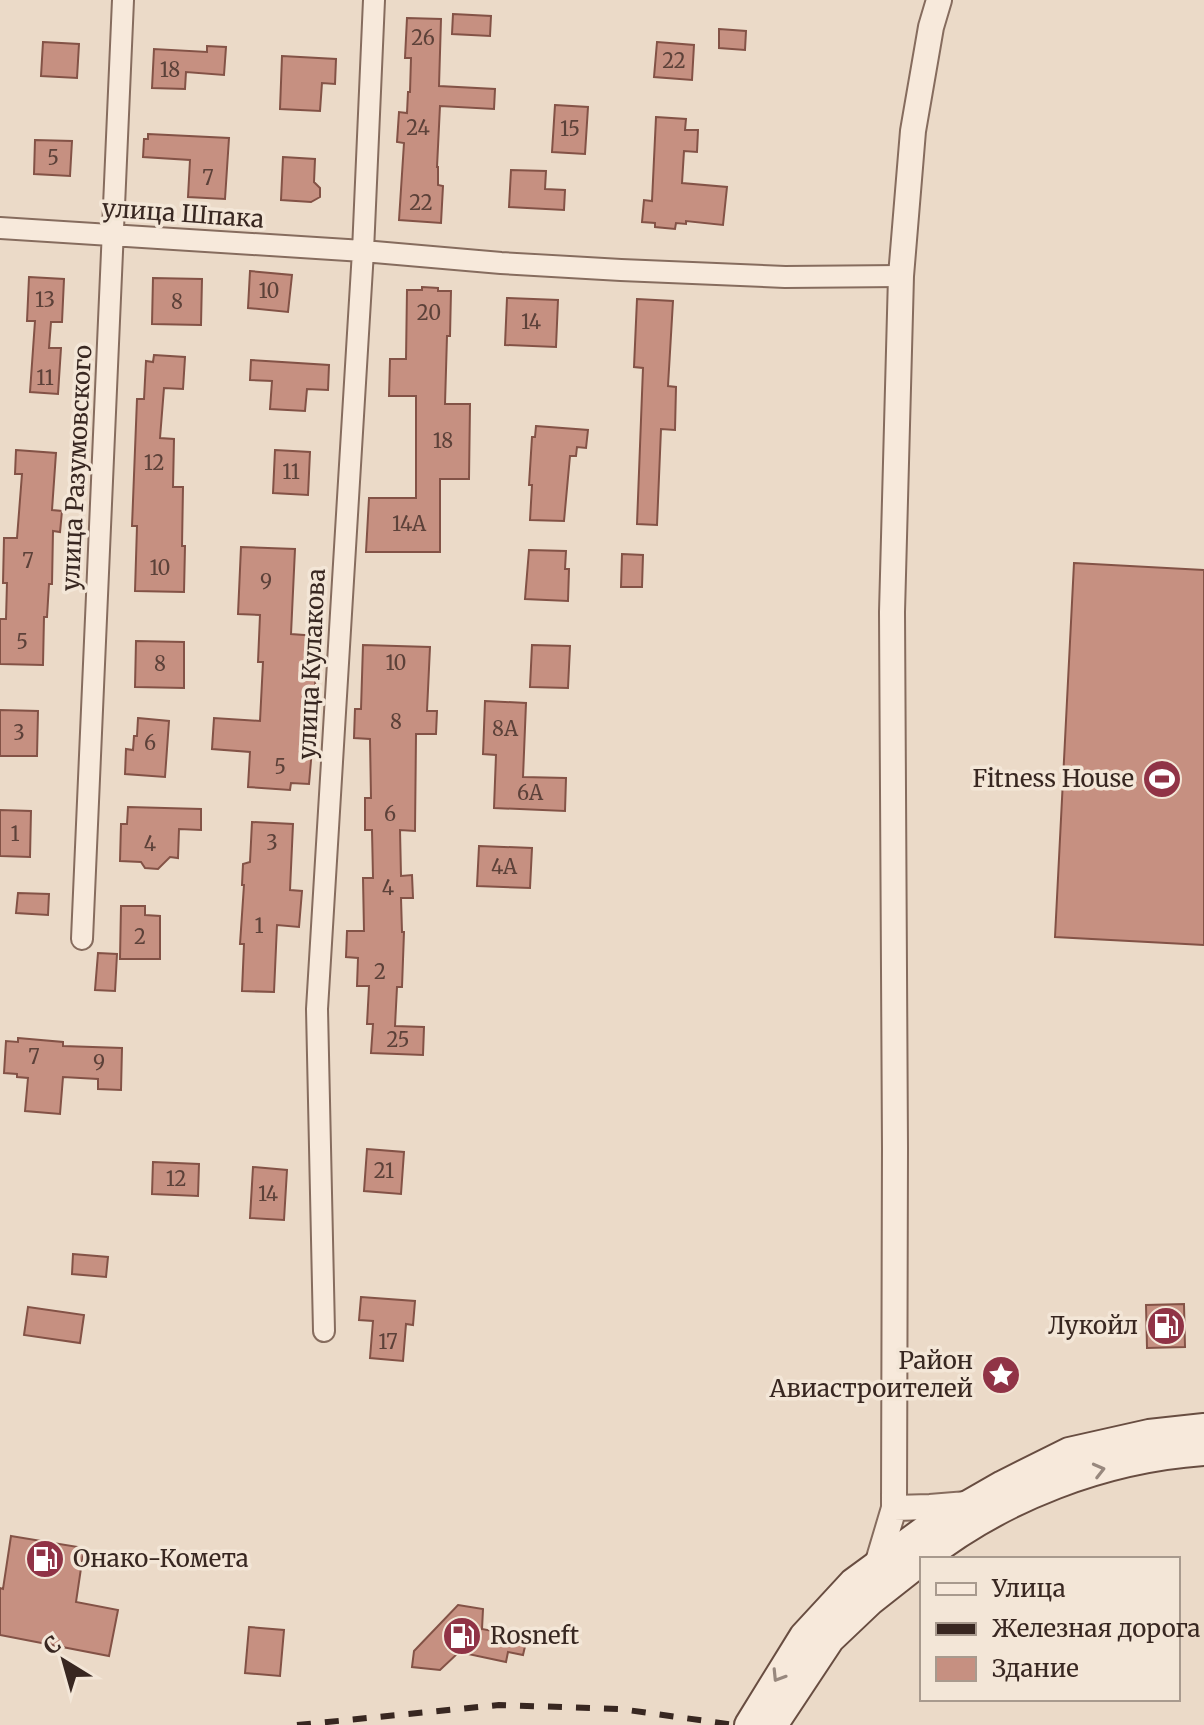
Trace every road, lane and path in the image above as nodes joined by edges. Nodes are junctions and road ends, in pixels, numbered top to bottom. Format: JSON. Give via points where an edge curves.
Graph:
{"nodes":[{"id":1,"x":123,"y":0,"type":"edge"},
{"id":2,"x":374,"y":0,"type":"edge"},
{"id":3,"x":939,"y":0,"type":"edge"},
{"id":4,"x":0,"y":228,"type":"edge"},
{"id":5,"x":113,"y":236,"type":"junction"},
{"id":6,"x":363,"y":251,"type":"junction"},
{"id":7,"x":901,"y":276,"type":"junction"},
{"id":8,"x":82,"y":939,"type":"dead end"},
{"id":9,"x":324,"y":1331,"type":"dead end"},
{"id":10,"x":1204,"y":1428,"type":"edge"},
{"id":11,"x":1204,"y":1451,"type":"edge"},
{"id":12,"x":971,"y":1503,"type":"junction"},
{"id":13,"x":894,"y":1508,"type":"junction"},
{"id":14,"x":925,"y":1557,"type":"edge"},
{"id":15,"x":920,"y":1561,"type":"edge"},
{"id":16,"x":877,"y":1565,"type":"junction"},
{"id":17,"x":749,"y":1725,"type":"edge"},
{"id":18,"x":773,"y":1725,"type":"edge"}],
"edges":[{"from":1,"to":5,"type":"street","name":"улица Разумовского"},
{"from":2,"to":6,"type":"street","name":"улица Кулакова"},
{"from":3,"to":7,"type":"street","via":[[913,131]]},
{"from":4,"to":5,"type":"street","name":"улица Шпака"},
{"from":5,"to":6,"type":"street","name":"улица Шпака"},
{"from":5,"to":8,"type":"street","name":"улица Разумовского"},
{"from":6,"to":7,"type":"street","name":"улица Шпака","via":[[621,270]]},
{"from":6,"to":9,"type":"street","name":"улица Кулакова","via":[[317,1009]]},
{"from":7,"to":13,"type":"street","via":[[892,612]]},
{"from":10,"to":12,"type":"main road","via":[[1069,1452]]},
{"from":14,"to":11,"type":"main road","one_way":true,"via":[[970,1525],[1062,1481]]},
{"from":12,"to":13,"type":"street"},
{"from":12,"to":16,"type":"main road"},
{"from":13,"to":16,"type":"street"},
{"from":15,"to":18,"type":"main road","via":[[830,1639]]},
{"from":16,"to":17,"type":"main road","one_way":true,"via":[[804,1636]]}]}
